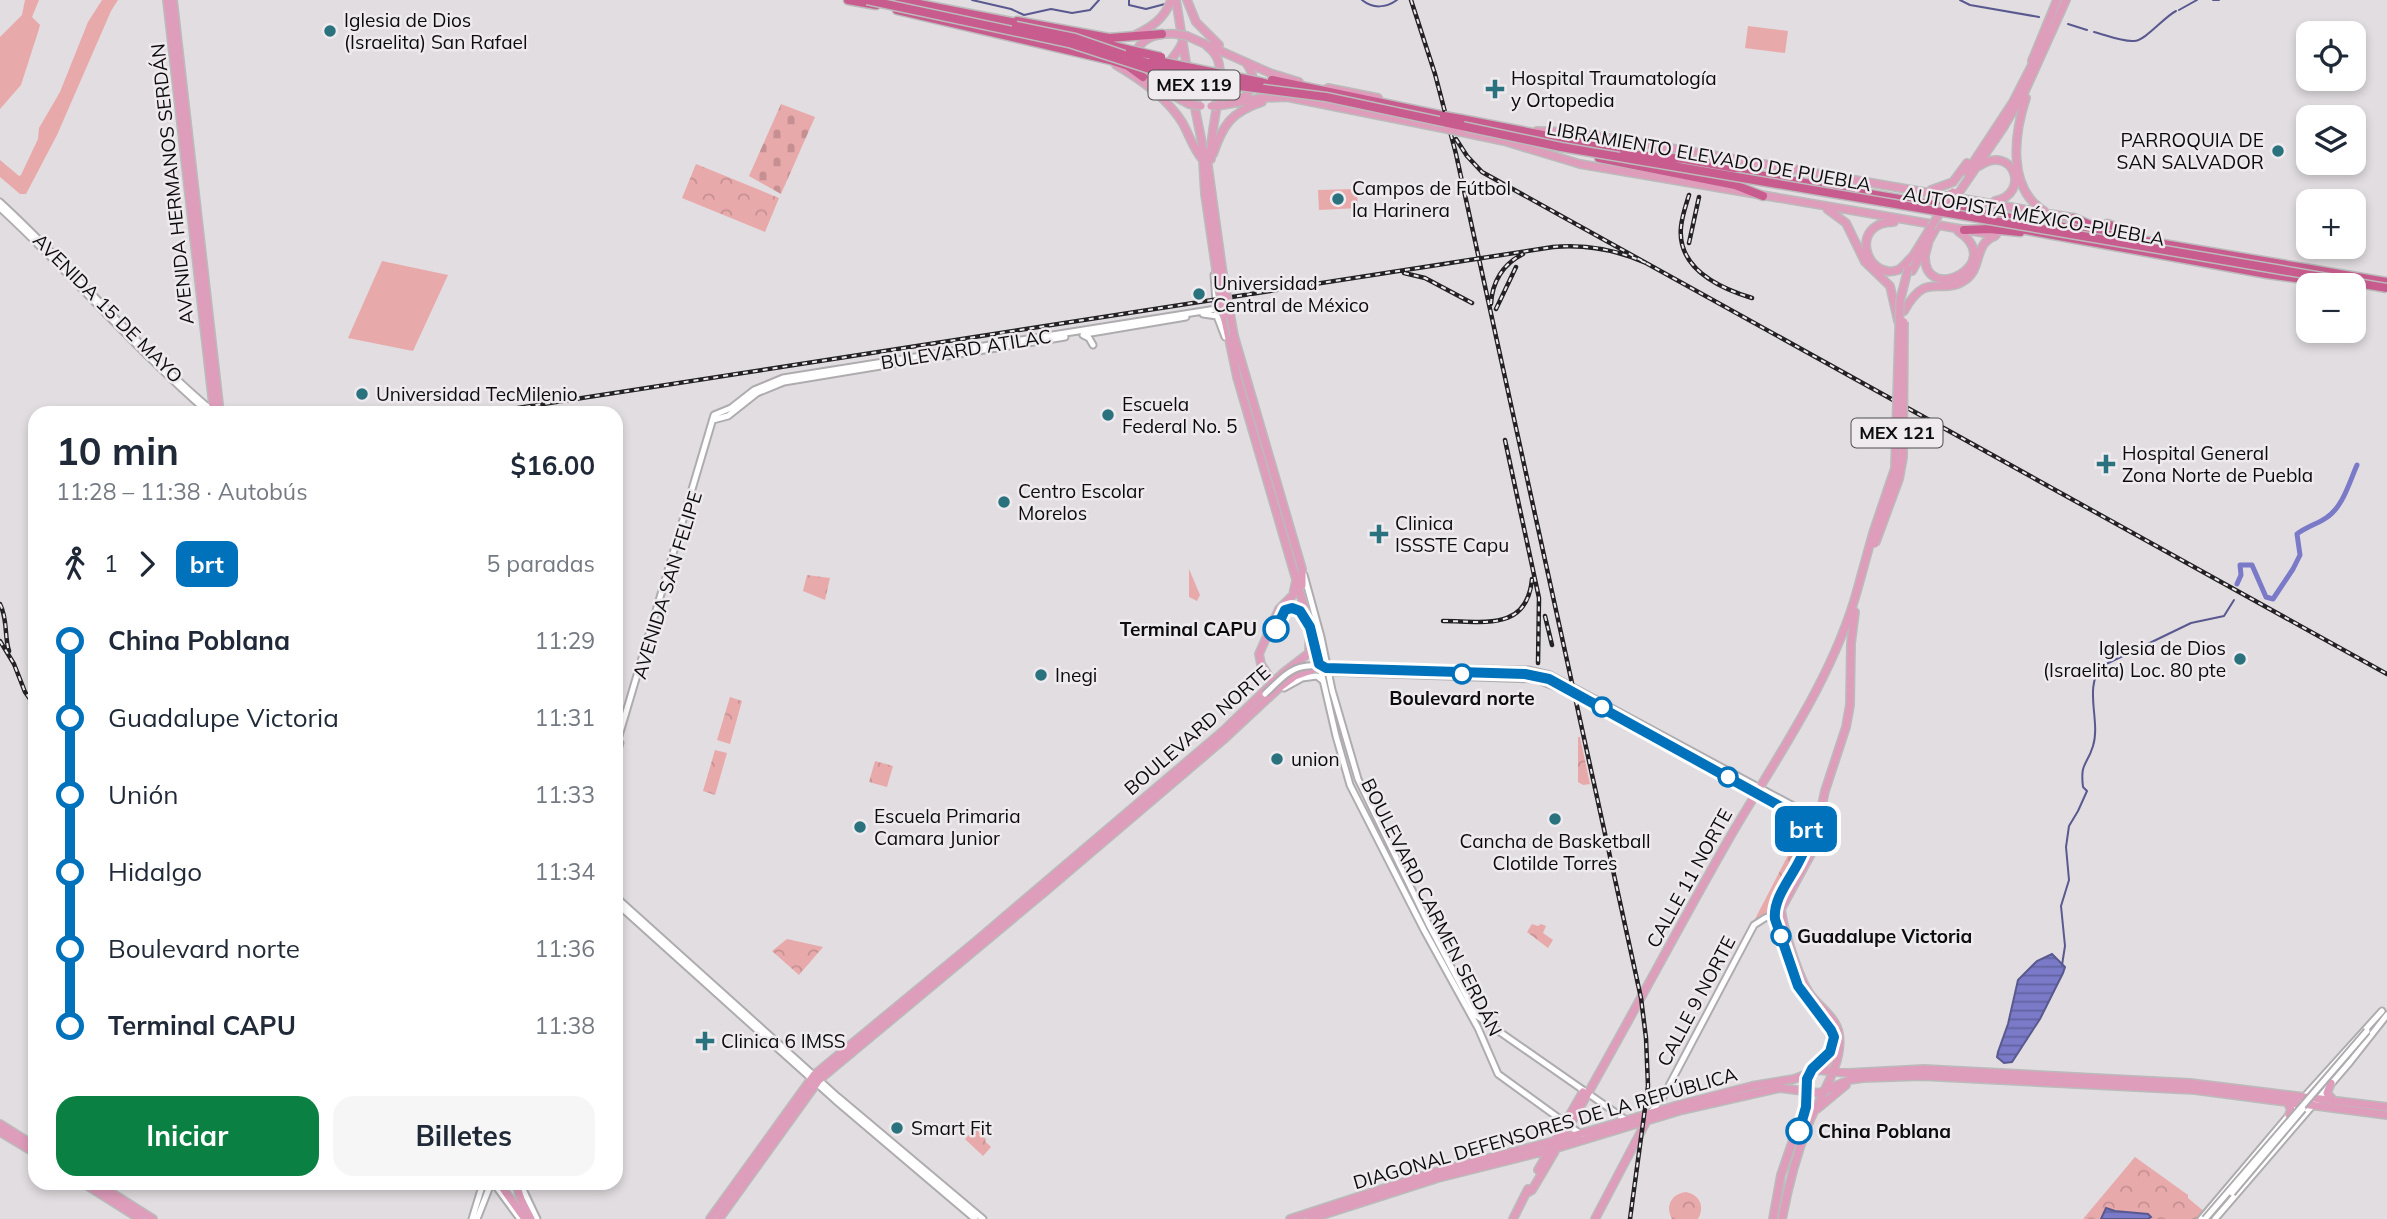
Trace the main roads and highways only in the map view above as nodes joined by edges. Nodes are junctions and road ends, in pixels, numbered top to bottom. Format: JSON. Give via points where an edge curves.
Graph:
{"nodes":[{"id":1,"x":173,"y":0,"type":"edge"},
{"id":2,"x":848,"y":0,"type":"edge"},
{"id":3,"x":867,"y":0,"type":"edge"},
{"id":4,"x":887,"y":0,"type":"edge"},
{"id":5,"x":899,"y":0,"type":"edge"},
{"id":6,"x":1176,"y":0,"type":"edge"},
{"id":7,"x":1187,"y":0,"type":"edge"},
{"id":8,"x":2064,"y":0,"type":"edge"},
{"id":9,"x":166,"y":1,"type":"edge"},
{"id":10,"x":897,"y":10,"type":"junction"},
{"id":11,"x":948,"y":10,"type":"junction"},
{"id":12,"x":1162,"y":34,"type":"junction"},
{"id":13,"x":1127,"y":37,"type":"junction"},
{"id":14,"x":1185,"y":38,"type":"junction"},
{"id":15,"x":1202,"y":42,"type":"junction"},
{"id":16,"x":1223,"y":51,"type":"junction"},
{"id":17,"x":1130,"y":53,"type":"junction"},
{"id":18,"x":1093,"y":55,"type":"junction"},
{"id":19,"x":1243,"y":60,"type":"junction"},
{"id":20,"x":2038,"y":60,"type":"junction"},
{"id":21,"x":2031,"y":68,"type":"junction"},
{"id":22,"x":1143,"y":77,"type":"junction"},
{"id":23,"x":1154,"y":85,"type":"junction"},
{"id":24,"x":1175,"y":97,"type":"junction"},
{"id":25,"x":1287,"y":97,"type":"junction"},
{"id":26,"x":2026,"y":97,"type":"junction"},
{"id":27,"x":1339,"y":98,"type":"junction"},
{"id":28,"x":1232,"y":104,"type":"junction"},
{"id":29,"x":2012,"y":104,"type":"junction"},
{"id":30,"x":2010,"y":116,"type":"junction"},
{"id":31,"x":1445,"y":120,"type":"junction"},
{"id":32,"x":1461,"y":124,"type":"junction"},
{"id":33,"x":1561,"y":147,"type":"junction"},
{"id":34,"x":1196,"y":150,"type":"junction"},
{"id":35,"x":1617,"y":153,"type":"junction"},
{"id":36,"x":1207,"y":160,"type":"junction"},
{"id":37,"x":1210,"y":168,"type":"junction"},
{"id":38,"x":1973,"y":171,"type":"junction"},
{"id":39,"x":1856,"y":180,"type":"junction"},
{"id":40,"x":1825,"y":183,"type":"junction"},
{"id":41,"x":1837,"y":188,"type":"junction"},
{"id":42,"x":1914,"y":190,"type":"junction"},
{"id":43,"x":1955,"y":193,"type":"junction"},
{"id":44,"x":1763,"y":195,"type":"junction"},
{"id":45,"x":1977,"y":200,"type":"junction"},
{"id":46,"x":0,"y":202,"type":"edge"},
{"id":47,"x":1820,"y":205,"type":"junction"},
{"id":48,"x":0,"y":208,"type":"edge"},
{"id":49,"x":2048,"y":213,"type":"junction"},
{"id":50,"x":1208,"y":214,"type":"junction"},
{"id":51,"x":2074,"y":218,"type":"joint"},
{"id":52,"x":1910,"y":221,"type":"junction"},
{"id":53,"x":2107,"y":224,"type":"dead end"},
{"id":54,"x":1933,"y":227,"type":"junction"},
{"id":55,"x":1959,"y":230,"type":"junction"},
{"id":56,"x":2010,"y":231,"type":"junction"},
{"id":57,"x":2122,"y":233,"type":"junction"},
{"id":58,"x":1996,"y":235,"type":"junction"},
{"id":59,"x":2068,"y":238,"type":"junction"},
{"id":60,"x":1929,"y":240,"type":"junction"},
{"id":61,"x":2085,"y":241,"type":"junction"},
{"id":62,"x":1913,"y":255,"type":"junction"},
{"id":63,"x":1219,"y":268,"type":"junction"},
{"id":64,"x":1910,"y":270,"type":"junction"},
{"id":65,"x":2296,"y":278,"type":"edge"},
{"id":66,"x":2296,"y":280,"type":"edge"},
{"id":67,"x":2366,"y":286,"type":"edge"},
{"id":68,"x":2387,"y":286,"type":"edge"},
{"id":69,"x":2366,"y":287,"type":"edge"},
{"id":70,"x":2377,"y":287,"type":"junction"},
{"id":71,"x":1216,"y":309,"type":"junction"},
{"id":72,"x":1904,"y":311,"type":"junction"},
{"id":73,"x":1220,"y":316,"type":"junction"},
{"id":74,"x":1899,"y":323,"type":"junction"},
{"id":75,"x":1224,"y":332,"type":"junction"},
{"id":76,"x":1079,"y":334,"type":"junction"},
{"id":77,"x":208,"y":335,"type":"junction"},
{"id":78,"x":1093,"y":345,"type":"dead end"},
{"id":79,"x":885,"y":364,"type":"junction"},
{"id":80,"x":214,"y":369,"type":"junction"},
{"id":81,"x":1237,"y":377,"type":"junction"},
{"id":82,"x":207,"y":406,"type":"edge"},
{"id":83,"x":208,"y":406,"type":"edge"},
{"id":84,"x":215,"y":406,"type":"edge"},
{"id":85,"x":215,"y":406,"type":"edge"},
{"id":86,"x":717,"y":416,"type":"junction"},
{"id":87,"x":703,"y":421,"type":"dead end"},
{"id":88,"x":710,"y":427,"type":"junction"},
{"id":89,"x":1257,"y":429,"type":"junction"},
{"id":90,"x":1291,"y":544,"type":"junction"},
{"id":91,"x":1302,"y":569,"type":"junction"},
{"id":92,"x":1296,"y":576,"type":"junction"},
{"id":93,"x":1859,"y":591,"type":"junction"},
{"id":94,"x":1311,"y":633,"type":"junction"},
{"id":95,"x":1320,"y":657,"type":"dead end"},
{"id":96,"x":1315,"y":670,"type":"dead end"},
{"id":97,"x":1330,"y":672,"type":"dead end"},
{"id":98,"x":1269,"y":678,"type":"dead end"},
{"id":99,"x":1323,"y":680,"type":"junction"},
{"id":100,"x":623,"y":722,"type":"edge"},
{"id":101,"x":1223,"y":730,"type":"junction"},
{"id":102,"x":623,"y":732,"type":"edge"},
{"id":103,"x":1223,"y":740,"type":"junction"},
{"id":104,"x":1757,"y":791,"type":"junction"},
{"id":105,"x":1814,"y":834,"type":"junction"},
{"id":106,"x":1387,"y":840,"type":"junction"},
{"id":107,"x":1380,"y":844,"type":"junction"},
{"id":108,"x":623,"y":903,"type":"edge"},
{"id":109,"x":623,"y":909,"type":"edge"},
{"id":110,"x":1781,"y":912,"type":"junction"},
{"id":111,"x":1772,"y":915,"type":"junction"},
{"id":112,"x":2387,"y":1004,"type":"edge"},
{"id":113,"x":2385,"y":1013,"type":"edge"},
{"id":114,"x":1480,"y":1017,"type":"junction"},
{"id":115,"x":1478,"y":1028,"type":"junction"},
{"id":116,"x":1836,"y":1058,"type":"junction"},
{"id":117,"x":1816,"y":1062,"type":"junction"},
{"id":118,"x":2332,"y":1067,"type":"junction"},
{"id":119,"x":1833,"y":1071,"type":"junction"},
{"id":120,"x":1809,"y":1072,"type":"junction"},
{"id":121,"x":1843,"y":1073,"type":"junction"},
{"id":122,"x":2339,"y":1074,"type":"junction"},
{"id":123,"x":815,"y":1079,"type":"junction"},
{"id":124,"x":1794,"y":1079,"type":"junction"},
{"id":125,"x":1855,"y":1079,"type":"junction"},
{"id":126,"x":2331,"y":1083,"type":"junction"},
{"id":127,"x":1783,"y":1088,"type":"junction"},
{"id":128,"x":1587,"y":1091,"type":"junction"},
{"id":129,"x":1825,"y":1091,"type":"junction"},
{"id":130,"x":1804,"y":1092,"type":"junction"},
{"id":131,"x":2302,"y":1100,"type":"junction"},
{"id":132,"x":2287,"y":1101,"type":"junction"},
{"id":133,"x":2334,"y":1101,"type":"junction"},
{"id":134,"x":2315,"y":1102,"type":"junction"},
{"id":135,"x":1804,"y":1105,"type":"junction"},
{"id":136,"x":2387,"y":1107,"type":"edge"},
{"id":137,"x":1812,"y":1115,"type":"junction"},
{"id":138,"x":2387,"y":1115,"type":"edge"},
{"id":139,"x":2288,"y":1117,"type":"junction"},
{"id":140,"x":1646,"y":1118,"type":"junction"},
{"id":141,"x":1626,"y":1120,"type":"junction"},
{"id":142,"x":0,"y":1124,"type":"edge"},
{"id":143,"x":1567,"y":1125,"type":"junction"},
{"id":144,"x":2296,"y":1125,"type":"junction"},
{"id":145,"x":0,"y":1132,"type":"edge"},
{"id":146,"x":1580,"y":1134,"type":"junction"},
{"id":147,"x":1587,"y":1139,"type":"junction"},
{"id":148,"x":28,"y":1142,"type":"edge"},
{"id":149,"x":1556,"y":1145,"type":"junction"},
{"id":150,"x":2263,"y":1146,"type":"junction"},
{"id":151,"x":28,"y":1149,"type":"edge"},
{"id":152,"x":2255,"y":1155,"type":"junction"},
{"id":153,"x":2267,"y":1158,"type":"junction"},
{"id":154,"x":95,"y":1190,"type":"edge"},
{"id":155,"x":105,"y":1190,"type":"edge"},
{"id":156,"x":482,"y":1190,"type":"edge"},
{"id":157,"x":486,"y":1190,"type":"edge"},
{"id":158,"x":501,"y":1190,"type":"edge"},
{"id":159,"x":519,"y":1190,"type":"edge"},
{"id":160,"x":2212,"y":1206,"type":"junction"},
{"id":161,"x":479,"y":1207,"type":"junction"},
{"id":162,"x":2218,"y":1216,"type":"edge"},
{"id":163,"x":142,"y":1217,"type":"edge"},
{"id":164,"x":475,"y":1219,"type":"edge"},
{"id":165,"x":523,"y":1219,"type":"edge"},
{"id":166,"x":534,"y":1219,"type":"edge"},
{"id":167,"x":710,"y":1219,"type":"edge"},
{"id":168,"x":719,"y":1219,"type":"edge"},
{"id":169,"x":975,"y":1219,"type":"edge"},
{"id":170,"x":983,"y":1219,"type":"edge"},
{"id":171,"x":1290,"y":1219,"type":"edge"},
{"id":172,"x":1310,"y":1219,"type":"edge"},
{"id":173,"x":1513,"y":1219,"type":"edge"},
{"id":174,"x":1595,"y":1219,"type":"edge"},
{"id":175,"x":1773,"y":1219,"type":"edge"},
{"id":176,"x":1782,"y":1219,"type":"edge"},
{"id":177,"x":2205,"y":1219,"type":"edge"}],
"edges":[{"from":1,"to":77,"type":"main road","name":"AVENIDA HERMANOS SERDÁN","via":[[204,249]]},
{"from":2,"to":10,"type":"highway","name":"AUTOPISTA MÉXICO-PUEBLA"},
{"from":3,"to":33,"type":"highway","name":"LIBRAMIENTO ELEVADO DE PUEBLA","bridge":true,"via":[[1069,43],[1177,78],[1326,97]]},
{"from":4,"to":35,"type":"highway","name":"LIBRAMIENTO ELEVADO DE PUEBLA","bridge":true,"via":[[1059,34],[1183,74],[1315,91]]},
{"from":5,"to":11,"type":"highway","name":"AUTOPISTA MÉXICO-PUEBLA"},
{"from":6,"to":13,"type":"main road","via":[[1155,23]]},
{"from":6,"to":14,"type":"main road","number":"MEX 119"},
{"from":6,"to":37,"type":"main road","number":"MEX 119"},
{"from":7,"to":16,"type":"main road","via":[[1196,22]]},
{"from":8,"to":20,"type":"main road","number":"MEX 121"},
{"from":8,"to":21,"type":"main road"},
{"from":8,"to":26,"type":"main road"},
{"from":9,"to":77,"type":"main road","name":"AVENIDA HERMANOS SERDÁN"},
{"from":10,"to":17,"type":"highway","name":"AUTOPISTA MÉXICO-PUEBLA"},
{"from":10,"to":18,"type":"highway"},
{"from":11,"to":13,"type":"highway","via":[[1103,38]]},
{"from":11,"to":17,"type":"highway","name":"AUTOPISTA MÉXICO-PUEBLA","via":[[1043,28]]},
{"from":12,"to":13,"type":"highway"},
{"from":12,"to":14,"type":"main road","bridge":true},
{"from":12,"to":22,"type":"main road","via":[[1145,41],[1136,52]]},
{"from":14,"to":15,"type":"main road"},
{"from":14,"to":24,"type":"main road","via":[[1163,72],[1165,86]]},
{"from":14,"to":36,"type":"main road","number":"MEX 119","via":[[1186,68]]},
{"from":15,"to":16,"type":"main road"},
{"from":15,"to":36,"type":"main road","via":[[1216,55],[1220,68]]},
{"from":16,"to":19,"type":"main road"},
{"from":17,"to":27,"type":"highway","name":"AUTOPISTA MÉXICO-PUEBLA","bridge":true},
{"from":18,"to":22,"type":"highway"},
{"from":18,"to":34,"type":"main road","via":[[1116,64],[1158,95],[1177,115]]},
{"from":19,"to":27,"type":"main road"},
{"from":19,"to":28,"type":"main road","via":[[1253,83],[1248,94]]},
{"from":20,"to":21,"type":"main road","number":"MEX 121"},
{"from":20,"to":30,"type":"main road","number":"MEX 121"},
{"from":21,"to":29,"type":"main road","number":"MEX 121"},
{"from":22,"to":23,"type":"main road"},
{"from":23,"to":24,"type":"main road"},
{"from":23,"to":34,"type":"main road","via":[[1184,118]]},
{"from":24,"to":28,"type":"main road","bridge":true,"via":[[1201,106]]},
{"from":25,"to":27,"type":"main road"},
{"from":25,"to":28,"type":"main road"},
{"from":25,"to":36,"type":"main road","via":[[1256,104],[1232,118]]},
{"from":26,"to":30,"type":"main road"},
{"from":26,"to":49,"type":"main road","via":[[2017,131],[2020,179],[2031,200]]},
{"from":27,"to":31,"type":"highway","name":"AUTOPISTA MÉXICO-PUEBLA"},
{"from":27,"to":31,"type":"main road"},
{"from":29,"to":42,"type":"main road","via":[[1953,182]]},
{"from":29,"to":43,"type":"main road","number":"MEX 121"},
{"from":30,"to":38,"type":"main road","number":"MEX 121"},
{"from":31,"to":32,"type":"highway","name":"AUTOPISTA MÉXICO-PUEBLA","bridge":true},
{"from":31,"to":32,"type":"main road","bridge":true},
{"from":32,"to":39,"type":"main road","via":[[1571,132]]},
{"from":32,"to":41,"type":"highway","name":"AUTOPISTA MÉXICO-PUEBLA"},
{"from":32,"to":44,"type":"main road","via":[[1580,164]]},
{"from":32,"to":59,"type":"highway","name":"AUTOPISTA MÉXICO-PUEBLA","via":[[1562,149]]},
{"from":33,"to":44,"type":"highway","bridge":true},
{"from":33,"to":70,"type":"highway","name":"LIBRAMIENTO ELEVADO DE PUEBLA","bridge":true},
{"from":34,"to":36,"type":"main road"},
{"from":35,"to":40,"type":"highway","bridge":true},
{"from":35,"to":68,"type":"highway","name":"LIBRAMIENTO ELEVADO DE PUEBLA","bridge":true},
{"from":36,"to":37,"type":"main road"},
{"from":36,"to":50,"type":"main road"},
{"from":37,"to":63,"type":"main road"},
{"from":38,"to":43,"type":"main road","number":"MEX 121"},
{"from":38,"to":45,"type":"main road","via":[[2000,159],[2011,167],[2015,180],[2004,199]]},
{"from":39,"to":40,"type":"main road"},
{"from":39,"to":42,"type":"main road"},
{"from":40,"to":41,"type":"highway"},
{"from":41,"to":57,"type":"highway","name":"AUTOPISTA MÉXICO-PUEBLA"},
{"from":42,"to":45,"type":"main road"},
{"from":43,"to":54,"type":"main road","number":"MEX 121","bridge":true},
{"from":44,"to":47,"type":"main road"},
{"from":45,"to":49,"type":"main road"},
{"from":46,"to":83,"type":"main road","name":"AVENIDA 15 DE MAYO"},
{"from":47,"to":52,"type":"main road"},
{"from":47,"to":74,"type":"main road","bridge":true,"via":[[1846,222],[1865,262],[1891,289]]},
{"from":48,"to":82,"type":"main road","name":"AVENIDA 15 DE MAYO","via":[[148,357]]},
{"from":49,"to":51,"type":"main road"},
{"from":50,"to":63,"type":"main road"},
{"from":50,"to":71,"type":"main road"},
{"from":51,"to":57,"type":"highway"},
{"from":52,"to":55,"type":"main road"},
{"from":52,"to":62,"type":"main road","via":[[1876,226],[1868,234],[1866,246],[1873,264],[1887,271],[1901,268]]},
{"from":53,"to":57,"type":"highway"},
{"from":54,"to":60,"type":"main road","number":"MEX 121"},
{"from":54,"to":62,"type":"main road","number":"MEX 121"},
{"from":55,"to":56,"type":"highway"},
{"from":55,"to":58,"type":"main road"},
{"from":55,"to":60,"type":"main road","via":[[1973,253],[1969,268],[1955,279],[1941,279],[1929,270],[1925,257]]},
{"from":56,"to":58,"type":"highway"},
{"from":56,"to":59,"type":"highway"},
{"from":57,"to":68,"type":"highway","name":"AUTOPISTA MÉXICO-PUEBLA"},
{"from":57,"to":68,"type":"highway","via":[[2275,258]]},
{"from":58,"to":72,"type":"main road","via":[[1981,246],[1976,267],[1966,279],[1919,291]]},
{"from":59,"to":61,"type":"highway","name":"AUTOPISTA MÉXICO-PUEBLA"},
{"from":60,"to":64,"type":"main road","number":"MEX 121"},
{"from":61,"to":65,"type":"highway","name":"AUTOPISTA MÉXICO-PUEBLA"},
{"from":61,"to":66,"type":"highway"},
{"from":62,"to":64,"type":"main road","number":"MEX 121"},
{"from":63,"to":73,"type":"main road","name":"BOULEVARD CARMEN SERDÁN","bridge":true},
{"from":63,"to":89,"type":"main road","name":"BOULEVARD CARMEN SERDÁN","bridge":true},
{"from":64,"to":72,"type":"main road","number":"MEX 121","bridge":true},
{"from":64,"to":74,"type":"main road","number":"MEX 121","bridge":true,"via":[[1901,291]]},
{"from":67,"to":68,"type":"highway"},
{"from":68,"to":70,"type":"highway","name":"LIBRAMIENTO ELEVADO DE PUEBLA","bridge":true},
{"from":69,"to":70,"type":"highway","bridge":true},
{"from":71,"to":73,"type":"main road"},
{"from":71,"to":75,"type":"main road"},
{"from":71,"to":79,"type":"main road","name":"BULEVARD ATILAC"},
{"from":72,"to":93,"type":"main road","number":"MEX 121","bridge":true,"via":[[1902,468]]},
{"from":73,"to":75,"type":"main road"},
{"from":73,"to":76,"type":"main road","via":[[1205,314]]},
{"from":73,"to":81,"type":"main road","name":"BOULEVARD CARMEN SERDÁN"},
{"from":74,"to":93,"type":"main road","number":"MEX 121","bridge":true,"via":[[1895,468]]},
{"from":75,"to":81,"type":"main road"},
{"from":76,"to":78,"type":"main road"},
{"from":76,"to":79,"type":"main road"},
{"from":77,"to":80,"type":"main road","name":"AVENIDA HERMANOS SERDÁN"},
{"from":79,"to":86,"type":"main road","name":"BULEVARD ATILAC","via":[[776,380]]},
{"from":79,"to":86,"type":"main road","via":[[784,382],[757,393],[728,416]]},
{"from":80,"to":84,"type":"main road"},
{"from":80,"to":85,"type":"main road"},
{"from":81,"to":89,"type":"main road","name":"BOULEVARD CARMEN SERDÁN"},
{"from":86,"to":88,"type":"main road","name":"AVENIDA SAN FELIPE"},
{"from":86,"to":102,"type":"main road","name":"AVENIDA SAN FELIPE"},
{"from":87,"to":88,"type":"main road"},
{"from":88,"to":100,"type":"main road","name":"AVENIDA SAN FELIPE"},
{"from":89,"to":90,"type":"main road","name":"BOULEVARD CARMEN SERDÁN"},
{"from":90,"to":91,"type":"main road","name":"BOULEVARD CARMEN SERDÁN"},
{"from":90,"to":92,"type":"main road","name":"BOULEVARD CARMEN SERDÁN"},
{"from":91,"to":95,"type":"main road"},
{"from":91,"to":106,"type":"main road","name":"BOULEVARD CARMEN SERDÁN","via":[[1349,755]]},
{"from":92,"to":94,"type":"main road","name":"BOULEVARD CARMEN SERDÁN"},
{"from":92,"to":98,"type":"main road","via":[[1293,595],[1279,609],[1259,654]]},
{"from":93,"to":104,"type":"main road","name":"CALLE 11 NORTE","number":"MEX 121","via":[[1834,654]]},
{"from":93,"to":105,"type":"main road","via":[[1846,727]]},
{"from":94,"to":99,"type":"main road","name":"BOULEVARD CARMEN SERDÁN"},
{"from":94,"to":101,"type":"main road","via":[[1307,656]]},
{"from":96,"to":103,"type":"main road","name":"BOULEVARD NORTE","via":[[1285,682]]},
{"from":97,"to":104,"type":"main road","name":"BOULEVARD NORTE","via":[[1536,679]]},
{"from":99,"to":103,"type":"main road","via":[[1314,676],[1288,685]]},
{"from":99,"to":107,"type":"main road","name":"BOULEVARD CARMEN SERDÁN","via":[[1350,785]]},
{"from":101,"to":104,"type":"main road","name":"BOULEVARD NORTE","bridge":true,"via":[[1290,670],[1304,666],[1528,670],[1544,673]]},
{"from":101,"to":123,"type":"main road","name":"BOULEVARD NORTE"},
{"from":103,"to":123,"type":"main road","name":"BOULEVARD NORTE","via":[[977,949]]},
{"from":104,"to":105,"type":"main road","name":"BOULEVARD NORTE","via":[[1799,809],[1810,820]]},
{"from":104,"to":111,"type":"main road","name":"BOULEVARD NORTE","via":[[1796,818],[1805,836]]},
{"from":104,"to":128,"type":"main road","name":"CALLE 11 NORTE","number":"MEX 121"},
{"from":105,"to":110,"type":"main road","via":[[1810,857]]},
{"from":106,"to":107,"type":"main road"},
{"from":106,"to":114,"type":"main road","name":"BOULEVARD CARMEN SERDÁN"},
{"from":107,"to":115,"type":"main road","name":"BOULEVARD CARMEN SERDÁN"},
{"from":108,"to":123,"type":"main road"},
{"from":109,"to":123,"type":"main road"},
{"from":110,"to":111,"type":"main road","name":"CALLE 9 NORTE"},
{"from":110,"to":116,"type":"main road","via":[[1807,989],[1837,1027]]},
{"from":111,"to":117,"type":"main road","via":[[1797,989],[1831,1035],[1828,1051]]},
{"from":111,"to":140,"type":"main road","name":"CALLE 9 NORTE","via":[[1754,925],[1663,1097]]},
{"from":112,"to":113,"type":"main road"},
{"from":113,"to":118,"type":"main road"},
{"from":113,"to":122,"type":"main road"},
{"from":113,"to":177,"type":"main road","bridge":true},
{"from":114,"to":115,"type":"main road"},
{"from":114,"to":128,"type":"main road"},
{"from":115,"to":143,"type":"main road","name":"BOULEVARD CARMEN SERDÁN","via":[[1503,1079]]},
{"from":116,"to":119,"type":"main road"},
{"from":116,"to":121,"type":"main road"},
{"from":117,"to":119,"type":"main road"},
{"from":117,"to":120,"type":"main road"},
{"from":117,"to":124,"type":"main road"},
{"from":118,"to":122,"type":"main road","via":[[2333,1075]]},
{"from":118,"to":131,"type":"main road"},
{"from":119,"to":120,"type":"main road"},
{"from":119,"to":121,"type":"main road"},
{"from":119,"to":129,"type":"main road"},
{"from":120,"to":124,"type":"main road","name":"DIAGONAL DEFENSORES DE LA REPÚBLICA"},
{"from":120,"to":130,"type":"main road"},
{"from":121,"to":131,"type":"main road","via":[[1910,1069],[2195,1083]]},
{"from":122,"to":126,"type":"main road"},
{"from":123,"to":167,"type":"main road","name":"BOULEVARD NORTE"},
{"from":123,"to":168,"type":"main road","name":"BOULEVARD NORTE"},
{"from":123,"to":169,"type":"main road"},
{"from":123,"to":170,"type":"main road"},
{"from":124,"to":140,"type":"main road","name":"DIAGONAL DEFENSORES DE LA REPÚBLICA","via":[[1752,1086]]},
{"from":125,"to":129,"type":"main road","name":"DIAGONAL DEFENSORES DE LA REPÚBLICA"},
{"from":125,"to":132,"type":"main road","name":"DIAGONAL DEFENSORES DE LA REPÚBLICA","via":[[1963,1077],[2194,1090]]},
{"from":125,"to":137,"type":"main road"},
{"from":126,"to":133,"type":"main road","via":[[2328,1093]]},
{"from":126,"to":134,"type":"main road"},
{"from":127,"to":130,"type":"main road","name":"DIAGONAL DEFENSORES DE LA REPÚBLICA"},
{"from":127,"to":135,"type":"main road"},
{"from":127,"to":140,"type":"main road","name":"DIAGONAL DEFENSORES DE LA REPÚBLICA"},
{"from":128,"to":141,"type":"main road"},
{"from":128,"to":143,"type":"main road","name":"CALLE 11 NORTE","number":"MEX 121"},
{"from":129,"to":130,"type":"main road","name":"DIAGONAL DEFENSORES DE LA REPÚBLICA"},
{"from":129,"to":137,"type":"main road"},
{"from":130,"to":135,"type":"main road"},
{"from":131,"to":132,"type":"main road","name":"DIAGONAL DEFENSORES DE LA REPÚBLICA"},
{"from":131,"to":134,"type":"main road"},
{"from":131,"to":139,"type":"main road"},
{"from":132,"to":139,"type":"main road","via":[[2291,1108]]},
{"from":133,"to":134,"type":"main road"},
{"from":133,"to":136,"type":"main road"},
{"from":134,"to":138,"type":"main road"},
{"from":134,"to":144,"type":"main road"},
{"from":135,"to":175,"type":"main road"},
{"from":137,"to":176,"type":"main road"},
{"from":139,"to":144,"type":"main road"},
{"from":139,"to":150,"type":"main road"},
{"from":140,"to":141,"type":"main road","name":"DIAGONAL DEFENSORES DE LA REPÚBLICA"},
{"from":140,"to":147,"type":"main road","name":"DIAGONAL DEFENSORES DE LA REPÚBLICA"},
{"from":140,"to":174,"type":"main road","name":"CALLE 9 NORTE"},
{"from":141,"to":146,"type":"main road","name":"DIAGONAL DEFENSORES DE LA REPÚBLICA"},
{"from":142,"to":148,"type":"main road"},
{"from":143,"to":146,"type":"main road"},
{"from":143,"to":149,"type":"main road","name":"CALLE 11 NORTE","number":"MEX 121"},
{"from":144,"to":153,"type":"main road"},
{"from":145,"to":151,"type":"main road"},
{"from":146,"to":147,"type":"main road"},
{"from":146,"to":149,"type":"main road","name":"DIAGONAL DEFENSORES DE LA REPÚBLICA"},
{"from":147,"to":149,"type":"main road","name":"DIAGONAL DEFENSORES DE LA REPÚBLICA"},
{"from":149,"to":171,"type":"main road","name":"DIAGONAL DEFENSORES DE LA REPÚBLICA","via":[[1431,1173]]},
{"from":149,"to":172,"type":"main road","name":"DIAGONAL DEFENSORES DE LA REPÚBLICA"},
{"from":149,"to":173,"type":"main road","name":"CALLE 11 NORTE"},
{"from":150,"to":152,"type":"main road"},
{"from":150,"to":153,"type":"main road"},
{"from":152,"to":153,"type":"main road"},
{"from":152,"to":160,"type":"main road"},
{"from":153,"to":162,"type":"main road"},
{"from":154,"to":163,"type":"main road"},
{"from":155,"to":163,"type":"main road"},
{"from":156,"to":161,"type":"main road"},
{"from":157,"to":161,"type":"main road"},
{"from":158,"to":165,"type":"main road"},
{"from":159,"to":166,"type":"main road"},
{"from":160,"to":162,"type":"main road"},
{"from":160,"to":177,"type":"main road"},
{"from":161,"to":164,"type":"main road"}]}
